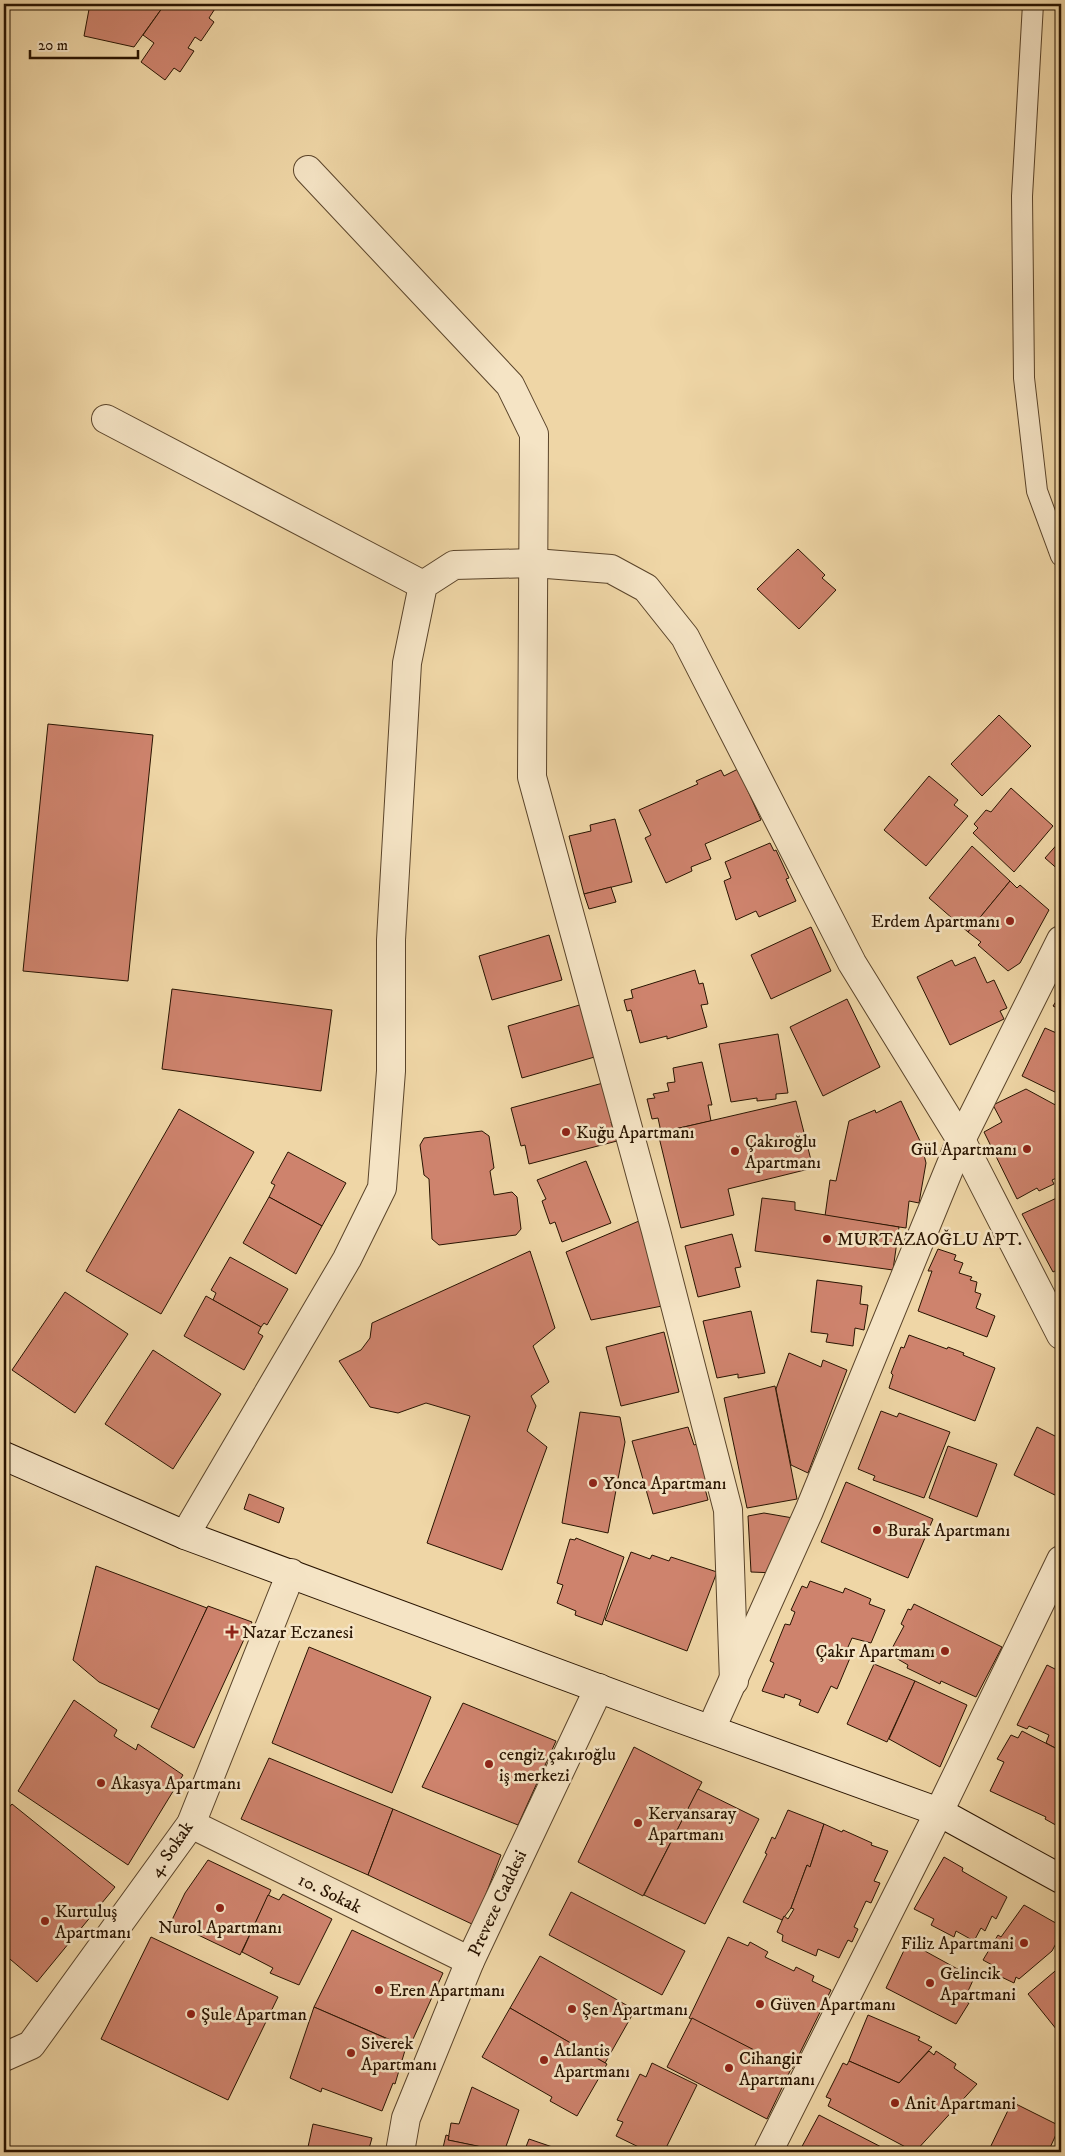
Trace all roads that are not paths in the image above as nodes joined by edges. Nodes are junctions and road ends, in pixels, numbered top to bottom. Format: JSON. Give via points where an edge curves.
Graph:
{"nodes":[{"id":1,"x":1033,"y":4,"type":"edge"},
{"id":2,"x":308,"y":170,"type":"dead end"},
{"id":3,"x":106,"y":418,"type":"dead end"},
{"id":4,"x":1061,"y":556,"type":"edge"},
{"id":5,"x":534,"y":563,"type":"junction"},
{"id":6,"x":423,"y":585,"type":"junction"},
{"id":7,"x":1061,"y":940,"type":"edge"},
{"id":8,"x":961,"y":1140,"type":"junction"},
{"id":9,"x":1061,"y":1335,"type":"edge"},
{"id":10,"x":4,"y":1456,"type":"edge"},
{"id":11,"x":185,"y":1535,"type":"junction"},
{"id":12,"x":1061,"y":1560,"type":"edge"},
{"id":13,"x":291,"y":1573,"type":"junction"},
{"id":14,"x":734,"y":1681,"type":"junction"},
{"id":15,"x":599,"y":1688,"type":"junction"},
{"id":16,"x":711,"y":1729,"type":"junction"},
{"id":17,"x":939,"y":1812,"type":"junction"},
{"id":18,"x":190,"y":1824,"type":"junction"},
{"id":19,"x":1061,"y":1879,"type":"edge"},
{"id":20,"x":470,"y":1961,"type":"junction"},
{"id":21,"x":4,"y":2057,"type":"edge"},
{"id":22,"x":400,"y":2152,"type":"edge"},
{"id":23,"x":768,"y":2152,"type":"edge"}],
"edges":[{"from":1,"to":4,"type":"lane","via":[[1022,196],[1024,378],[1036,491]]},
{"from":2,"to":5,"type":"street","via":[[510,385],[534,434]]},
{"from":3,"to":6,"type":"street"},
{"from":5,"to":6,"type":"street","via":[[454,565]]},
{"from":5,"to":8,"type":"street","via":[[611,569],[646,588],[685,638],[852,963]]},
{"from":5,"to":14,"type":"street","via":[[532,776],[728,1510]]},
{"from":6,"to":11,"type":"street","via":[[407,663],[391,940],[391,1071],[382,1188],[347,1259]]},
{"from":7,"to":8,"type":"street"},
{"from":8,"to":9,"type":"street"},
{"from":8,"to":14,"type":"street","via":[[809,1511]]},
{"from":10,"to":11,"type":"street"},
{"from":11,"to":13,"type":"street"},
{"from":12,"to":17,"type":"street"},
{"from":13,"to":15,"type":"street"},
{"from":13,"to":18,"type":"street","name":"4. Sokak"},
{"from":14,"to":16,"type":"street"},
{"from":15,"to":16,"type":"street"},
{"from":15,"to":20,"type":"street","name":"Preveze Caddesi"},
{"from":16,"to":17,"type":"street"},
{"from":17,"to":19,"type":"street"},
{"from":17,"to":23,"type":"street"},
{"from":18,"to":20,"type":"street","name":"10. Sokak"},
{"from":18,"to":21,"type":"street","name":"4. Sokak","via":[[31,2045]]},
{"from":20,"to":22,"type":"street","name":"Preveze Caddesi","via":[[406,2118]]}]}
